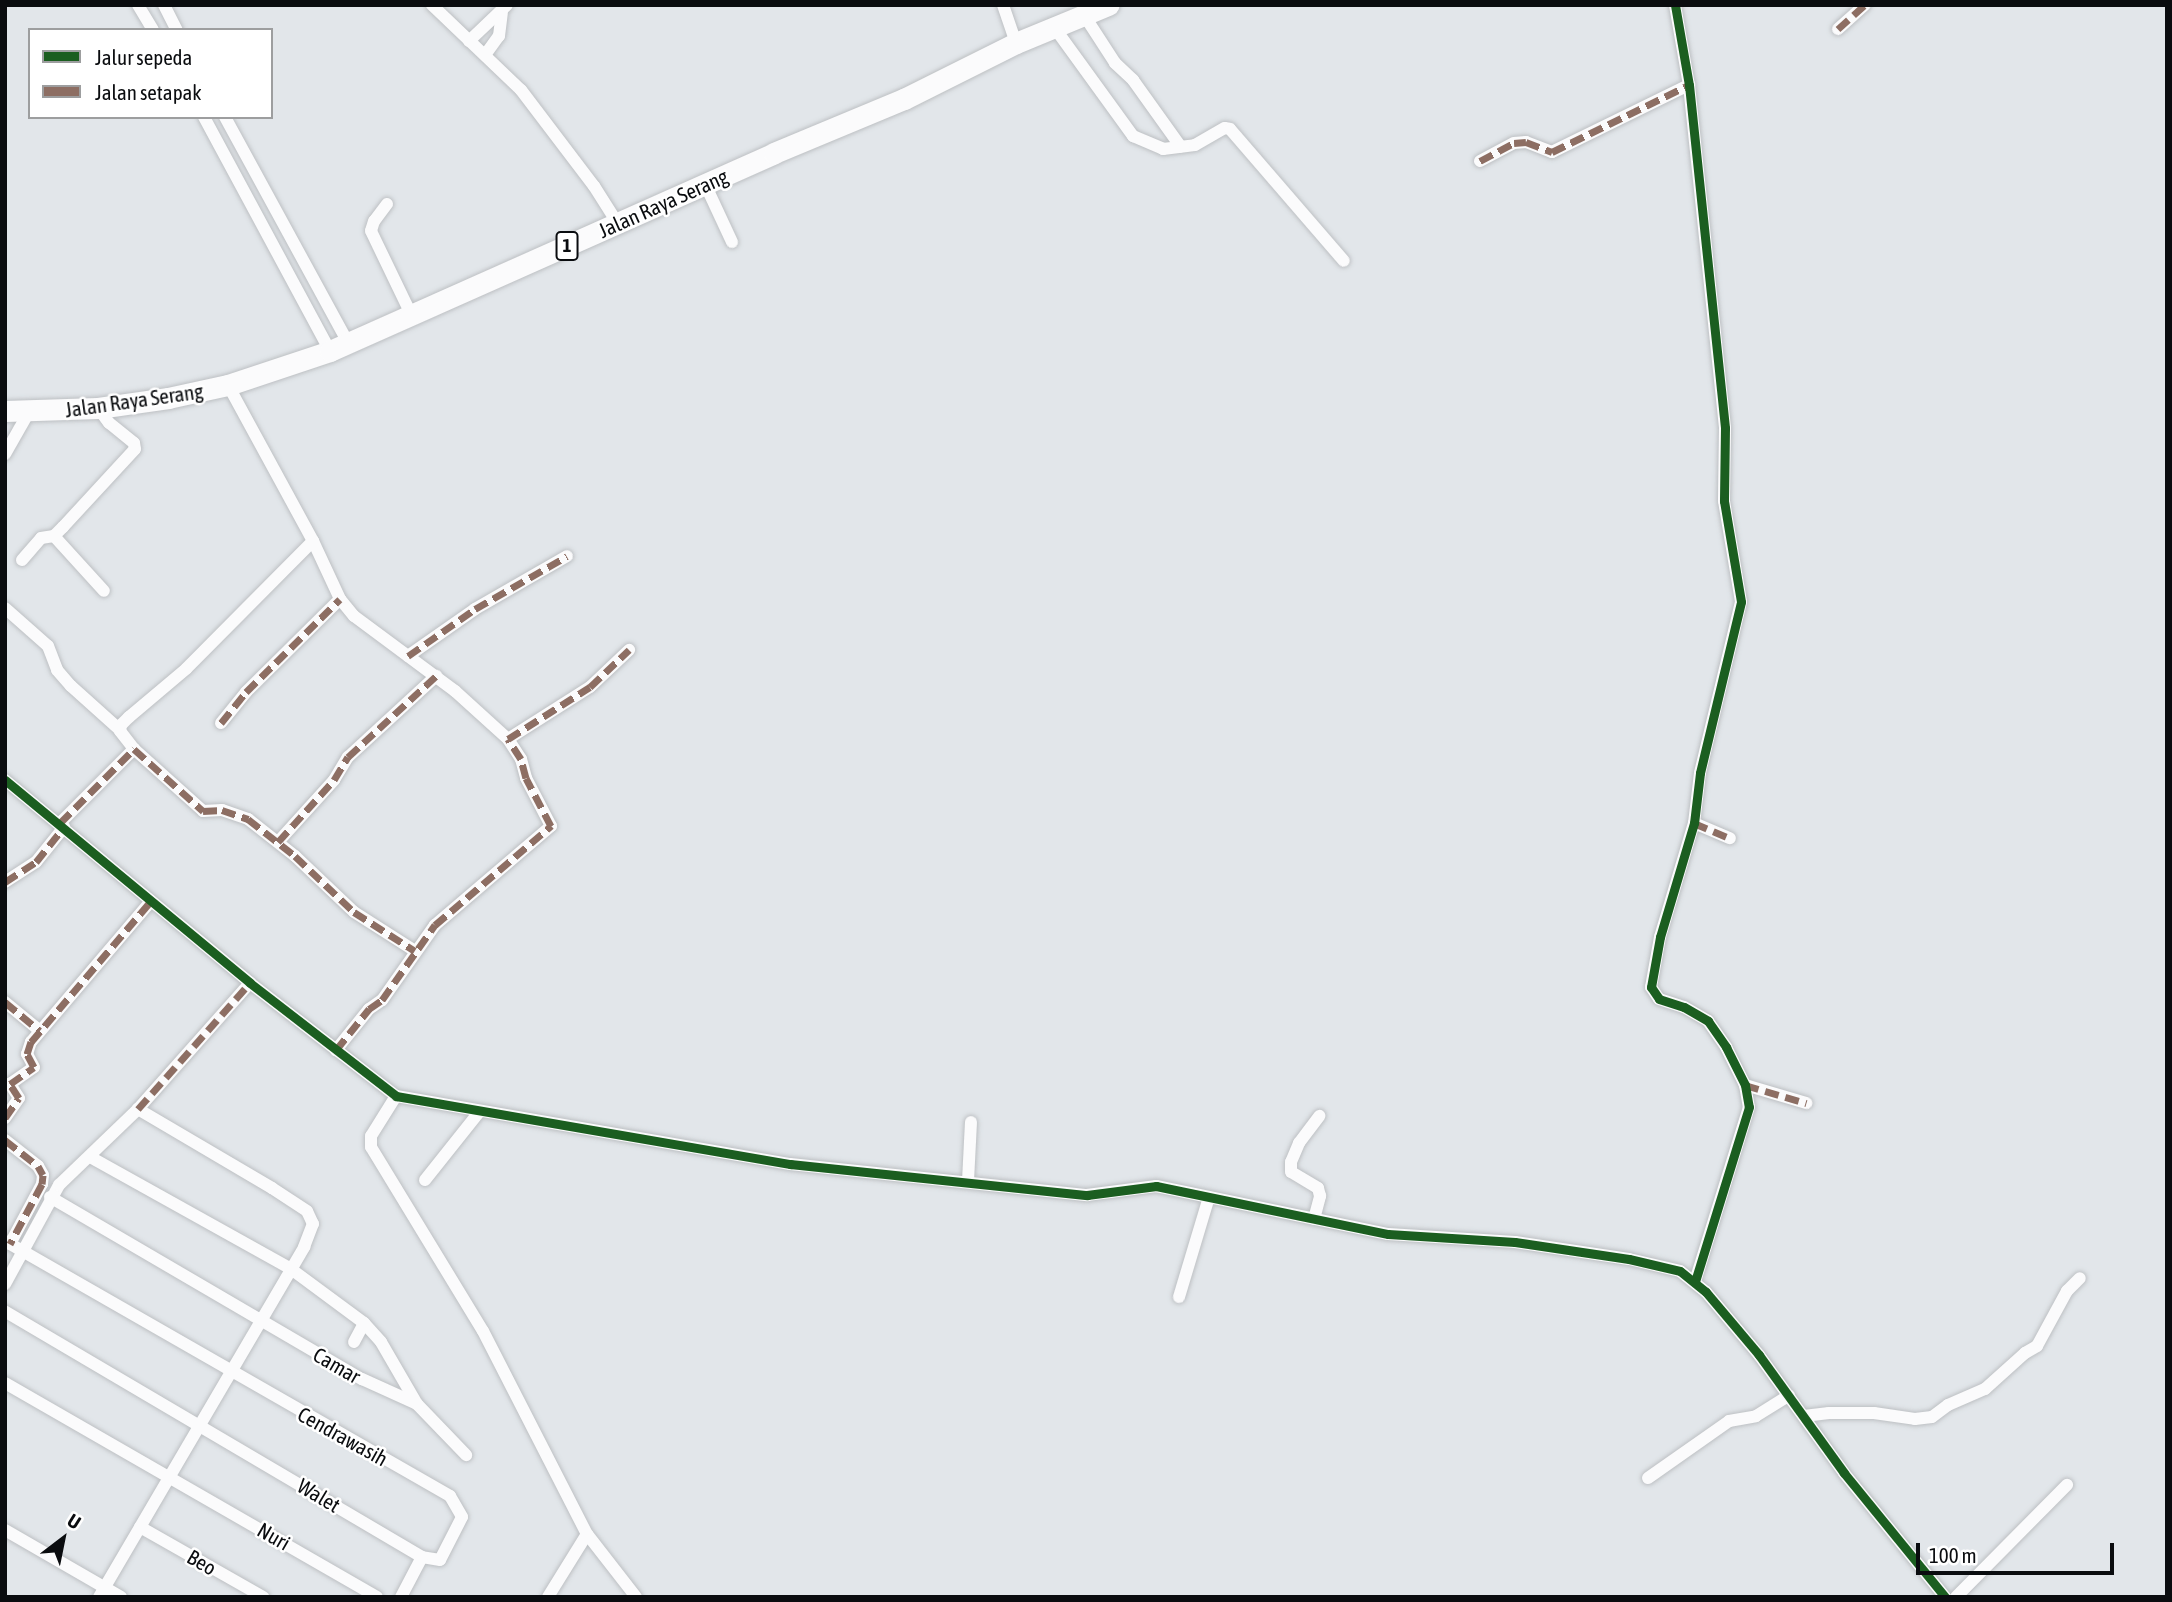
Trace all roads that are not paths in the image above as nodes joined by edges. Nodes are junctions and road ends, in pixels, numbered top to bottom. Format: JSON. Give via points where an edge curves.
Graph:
{"nodes":[{"id":1,"x":138,"y":5,"type":"edge"},
{"id":2,"x":164,"y":5,"type":"edge"},
{"id":3,"x":432,"y":5,"type":"edge"},
{"id":4,"x":1003,"y":5,"type":"edge"},
{"id":5,"x":1108,"y":5,"type":"edge"},
{"id":6,"x":1675,"y":5,"type":"edge"},
{"id":7,"x":1865,"y":5,"type":"edge"},
{"id":8,"x":505,"y":9,"type":"edge"},
{"id":9,"x":1084,"y":15,"type":"junction"},
{"id":10,"x":1054,"y":27,"type":"junction"},
{"id":11,"x":152,"y":28,"type":"edge"},
{"id":12,"x":176,"y":28,"type":"edge"},
{"id":13,"x":1838,"y":29,"type":"dead end"},
{"id":14,"x":469,"y":41,"type":"junction"},
{"id":15,"x":1016,"y":43,"type":"junction"},
{"id":16,"x":485,"y":55,"type":"junction"},
{"id":17,"x":1689,"y":85,"type":"junction"},
{"id":18,"x":205,"y":119,"type":"edge"},
{"id":19,"x":226,"y":119,"type":"edge"},
{"id":20,"x":1181,"y":147,"type":"junction"},
{"id":21,"x":1480,"y":161,"type":"dead end"},
{"id":22,"x":705,"y":184,"type":"junction"},
{"id":23,"x":387,"y":204,"type":"dead end"},
{"id":24,"x":618,"y":224,"type":"junction"},
{"id":25,"x":732,"y":242,"type":"dead end"},
{"id":26,"x":1344,"y":261,"type":"dead end"},
{"id":27,"x":411,"y":314,"type":"junction"},
{"id":28,"x":339,"y":347,"type":"junction"},
{"id":29,"x":228,"y":385,"type":"junction"},
{"id":30,"x":98,"y":408,"type":"junction"},
{"id":31,"x":5,"y":411,"type":"edge"},
{"id":32,"x":29,"y":412,"type":"junction"},
{"id":33,"x":5,"y":454,"type":"edge"},
{"id":34,"x":54,"y":536,"type":"junction"},
{"id":35,"x":313,"y":541,"type":"junction"},
{"id":36,"x":567,"y":556,"type":"dead end"},
{"id":37,"x":22,"y":560,"type":"dead end"},
{"id":38,"x":104,"y":592,"type":"dead end"},
{"id":39,"x":340,"y":599,"type":"junction"},
{"id":40,"x":5,"y":608,"type":"edge"},
{"id":41,"x":629,"y":650,"type":"dead end"},
{"id":42,"x":408,"y":656,"type":"junction"},
{"id":43,"x":436,"y":676,"type":"junction"},
{"id":44,"x":221,"y":723,"type":"dead end"},
{"id":45,"x":120,"y":729,"type":"junction"},
{"id":46,"x":508,"y":739,"type":"junction"},
{"id":47,"x":134,"y":749,"type":"junction"},
{"id":48,"x":5,"y":780,"type":"edge"},
{"id":49,"x":1694,"y":823,"type":"junction"},
{"id":50,"x":62,"y":825,"type":"junction"},
{"id":51,"x":1730,"y":838,"type":"dead end"},
{"id":52,"x":278,"y":842,"type":"junction"},
{"id":53,"x":5,"y":882,"type":"edge"},
{"id":54,"x":151,"y":901,"type":"junction"},
{"id":55,"x":415,"y":951,"type":"junction"},
{"id":56,"x":250,"y":983,"type":"junction"},
{"id":57,"x":5,"y":1002,"type":"edge"},
{"id":58,"x":40,"y":1031,"type":"junction"},
{"id":59,"x":336,"y":1050,"type":"junction"},
{"id":60,"x":1745,"y":1085,"type":"junction"},
{"id":61,"x":396,"y":1096,"type":"junction"},
{"id":62,"x":1806,"y":1102,"type":"dead end"},
{"id":63,"x":138,"y":1109,"type":"junction"},
{"id":64,"x":478,"y":1112,"type":"junction"},
{"id":65,"x":1319,"y":1116,"type":"dead end"},
{"id":66,"x":5,"y":1118,"type":"edge"},
{"id":67,"x":971,"y":1122,"type":"dead end"},
{"id":68,"x":5,"y":1140,"type":"edge"},
{"id":69,"x":90,"y":1157,"type":"junction"},
{"id":70,"x":425,"y":1180,"type":"dead end"},
{"id":71,"x":968,"y":1181,"type":"junction"},
{"id":72,"x":50,"y":1197,"type":"junction"},
{"id":73,"x":1209,"y":1198,"type":"junction"},
{"id":74,"x":1314,"y":1219,"type":"junction"},
{"id":75,"x":7,"y":1242,"type":"edge"},
{"id":76,"x":23,"y":1253,"type":"junction"},
{"id":77,"x":291,"y":1269,"type":"junction"},
{"id":78,"x":2080,"y":1279,"type":"dead end"},
{"id":79,"x":1695,"y":1281,"type":"junction"},
{"id":80,"x":5,"y":1284,"type":"edge"},
{"id":81,"x":1179,"y":1297,"type":"dead end"},
{"id":82,"x":5,"y":1311,"type":"edge"},
{"id":83,"x":261,"y":1320,"type":"junction"},
{"id":84,"x":364,"y":1323,"type":"junction"},
{"id":85,"x":354,"y":1342,"type":"dead end"},
{"id":86,"x":230,"y":1373,"type":"junction"},
{"id":87,"x":5,"y":1383,"type":"edge"},
{"id":88,"x":1789,"y":1395,"type":"junction"},
{"id":89,"x":417,"y":1404,"type":"junction"},
{"id":90,"x":1804,"y":1416,"type":"junction"},
{"id":91,"x":200,"y":1424,"type":"junction"},
{"id":92,"x":466,"y":1455,"type":"dead end"},
{"id":93,"x":170,"y":1476,"type":"junction"},
{"id":94,"x":1648,"y":1478,"type":"dead end"},
{"id":95,"x":2067,"y":1485,"type":"dead end"},
{"id":96,"x":140,"y":1527,"type":"junction"},
{"id":97,"x":5,"y":1530,"type":"edge"},
{"id":98,"x":587,"y":1534,"type":"junction"},
{"id":99,"x":422,"y":1557,"type":"junction"},
{"id":100,"x":440,"y":1560,"type":"joint"},
{"id":101,"x":102,"y":1592,"type":"edge"},
{"id":102,"x":121,"y":1597,"type":"edge"},
{"id":103,"x":263,"y":1597,"type":"edge"},
{"id":104,"x":377,"y":1597,"type":"edge"},
{"id":105,"x":401,"y":1597,"type":"edge"},
{"id":106,"x":548,"y":1597,"type":"edge"},
{"id":107,"x":636,"y":1597,"type":"edge"},
{"id":108,"x":1945,"y":1597,"type":"edge"},
{"id":109,"x":1956,"y":1597,"type":"edge"}],
"edges":[{"from":1,"to":11,"type":"street"},
{"from":2,"to":12,"type":"street"},
{"from":3,"to":14,"type":"street"},
{"from":4,"to":15,"type":"street"},
{"from":5,"to":9,"type":"highway","name":"Jalan Raya Serang","number":"1"},
{"from":6,"to":17,"type":"street"},
{"from":7,"to":13,"type":"street"},
{"from":8,"to":14,"type":"street"},
{"from":8,"to":16,"type":"street","via":[[499,36]]},
{"from":9,"to":10,"type":"highway","name":"Jalan Raya Serang","number":"1"},
{"from":9,"to":20,"type":"street"},
{"from":10,"to":15,"type":"highway","name":"Jalan Raya Serang","number":"1"},
{"from":10,"to":20,"type":"street","via":[[1133,136],[1163,149]]},
{"from":14,"to":16,"type":"street"},
{"from":15,"to":22,"type":"highway","name":"Jalan Raya Serang","number":"1","via":[[904,99]]},
{"from":16,"to":24,"type":"street","via":[[522,90]]},
{"from":17,"to":21,"type":"street","via":[[1552,152],[1525,142],[1514,143]]},
{"from":17,"to":49,"type":"street","via":[[1725,428],[1724,501],[1741,602],[1700,773]]},
{"from":18,"to":28,"type":"street"},
{"from":19,"to":28,"type":"street"},
{"from":20,"to":26,"type":"street","via":[[1195,145],[1225,128],[1236,133]]},
{"from":22,"to":24,"type":"highway","name":"Jalan Raya Serang","number":"1"},
{"from":22,"to":25,"type":"street"},
{"from":23,"to":27,"type":"street","via":[[371,231]]},
{"from":24,"to":27,"type":"highway","name":"Jalan Raya Serang","number":"1"},
{"from":27,"to":28,"type":"highway","name":"Jalan Raya Serang","number":"1"},
{"from":28,"to":29,"type":"highway","name":"Jalan Raya Serang","number":"1"},
{"from":29,"to":30,"type":"highway","name":"Jalan Raya Serang","number":"1"},
{"from":29,"to":35,"type":"street"},
{"from":30,"to":32,"type":"highway","name":"Jalan Raya Serang","number":"1"},
{"from":30,"to":34,"type":"street","via":[[135,449]]},
{"from":31,"to":32,"type":"highway","name":"Jalan Raya Serang","number":"1"},
{"from":32,"to":33,"type":"street"},
{"from":34,"to":37,"type":"street","via":[[41,538]]},
{"from":34,"to":38,"type":"street"},
{"from":35,"to":39,"type":"street"},
{"from":35,"to":45,"type":"street","via":[[187,669],[129,716]]},
{"from":36,"to":42,"type":"street","via":[[475,609]]},
{"from":39,"to":42,"type":"street","via":[[367,629]]},
{"from":39,"to":44,"type":"street"},
{"from":40,"to":45,"type":"street","via":[[48,646],[57,670],[71,686]]},
{"from":41,"to":46,"type":"street","via":[[590,687]]},
{"from":42,"to":43,"type":"street"},
{"from":43,"to":46,"type":"street"},
{"from":43,"to":52,"type":"street","via":[[348,757],[323,794]]},
{"from":45,"to":47,"type":"street"},
{"from":46,"to":55,"type":"street","via":[[551,826],[458,903]]},
{"from":47,"to":50,"type":"street"},
{"from":47,"to":52,"type":"street","via":[[204,811],[234,813]]},
{"from":48,"to":50,"type":"street"},
{"from":49,"to":51,"type":"street"},
{"from":49,"to":60,"type":"street","via":[[1660,937],[1651,987],[1659,999],[1708,1021]]},
{"from":50,"to":53,"type":"street","via":[[36,862]]},
{"from":50,"to":54,"type":"street"},
{"from":52,"to":55,"type":"street","via":[[354,912]]},
{"from":54,"to":56,"type":"street"},
{"from":54,"to":58,"type":"street"},
{"from":55,"to":59,"type":"street","via":[[382,1000]]},
{"from":56,"to":59,"type":"street"},
{"from":56,"to":63,"type":"street"},
{"from":57,"to":58,"type":"street"},
{"from":58,"to":66,"type":"street","via":[[27,1054],[34,1067],[10,1084],[19,1098]]},
{"from":59,"to":61,"type":"street"},
{"from":60,"to":62,"type":"street"},
{"from":60,"to":79,"type":"street","via":[[1749,1107]]},
{"from":61,"to":64,"type":"street"},
{"from":61,"to":98,"type":"street","via":[[371,1136],[377,1159],[483,1331]]},
{"from":63,"to":69,"type":"street"},
{"from":63,"to":77,"type":"street","via":[[307,1212],[313,1224]]},
{"from":64,"to":70,"type":"street"},
{"from":64,"to":71,"type":"street","via":[[790,1164]]},
{"from":65,"to":74,"type":"street","via":[[1291,1162],[1291,1172],[1318,1188]]},
{"from":67,"to":71,"type":"street"},
{"from":68,"to":75,"type":"street","via":[[43,1175]]},
{"from":69,"to":72,"type":"street"},
{"from":69,"to":77,"type":"street"},
{"from":71,"to":73,"type":"street","via":[[1087,1195],[1156,1186]]},
{"from":72,"to":76,"type":"street"},
{"from":72,"to":83,"type":"street","name":"Camar"},
{"from":73,"to":74,"type":"street"},
{"from":73,"to":81,"type":"street"},
{"from":74,"to":79,"type":"street","via":[[1388,1234],[1515,1242],[1629,1259],[1680,1271]]},
{"from":75,"to":76,"type":"street","name":"Cendrawasih"},
{"from":76,"to":80,"type":"street"},
{"from":76,"to":86,"type":"street","name":"Cendrawasih"},
{"from":77,"to":83,"type":"street"},
{"from":77,"to":84,"type":"street"},
{"from":78,"to":90,"type":"street","via":[[2067,1291],[2037,1346],[1985,1389],[1932,1417],[1874,1413]]},
{"from":79,"to":88,"type":"street"},
{"from":82,"to":91,"type":"street","name":"Walet"},
{"from":83,"to":86,"type":"street"},
{"from":83,"to":89,"type":"street","name":"Camar","via":[[362,1379]]},
{"from":84,"to":85,"type":"street"},
{"from":84,"to":89,"type":"street","via":[[381,1342]]},
{"from":86,"to":91,"type":"street"},
{"from":86,"to":100,"type":"street","name":"Cendrawasih","via":[[455,1500],[462,1517]]},
{"from":87,"to":93,"type":"street","name":"Nuri"},
{"from":88,"to":90,"type":"street"},
{"from":88,"to":94,"type":"street","via":[[1756,1416],[1730,1421]]},
{"from":89,"to":92,"type":"street"},
{"from":90,"to":108,"type":"street"},
{"from":91,"to":93,"type":"street"},
{"from":91,"to":99,"type":"street","name":"Walet"},
{"from":93,"to":96,"type":"street"},
{"from":93,"to":104,"type":"street","name":"Nuri"},
{"from":95,"to":109,"type":"street"},
{"from":96,"to":101,"type":"street"},
{"from":96,"to":103,"type":"street","name":"Beo"},
{"from":97,"to":101,"type":"street"},
{"from":98,"to":106,"type":"street"},
{"from":98,"to":107,"type":"street"},
{"from":99,"to":100,"type":"street","name":"Walet"},
{"from":99,"to":105,"type":"street"},
{"from":101,"to":102,"type":"street"}]}
